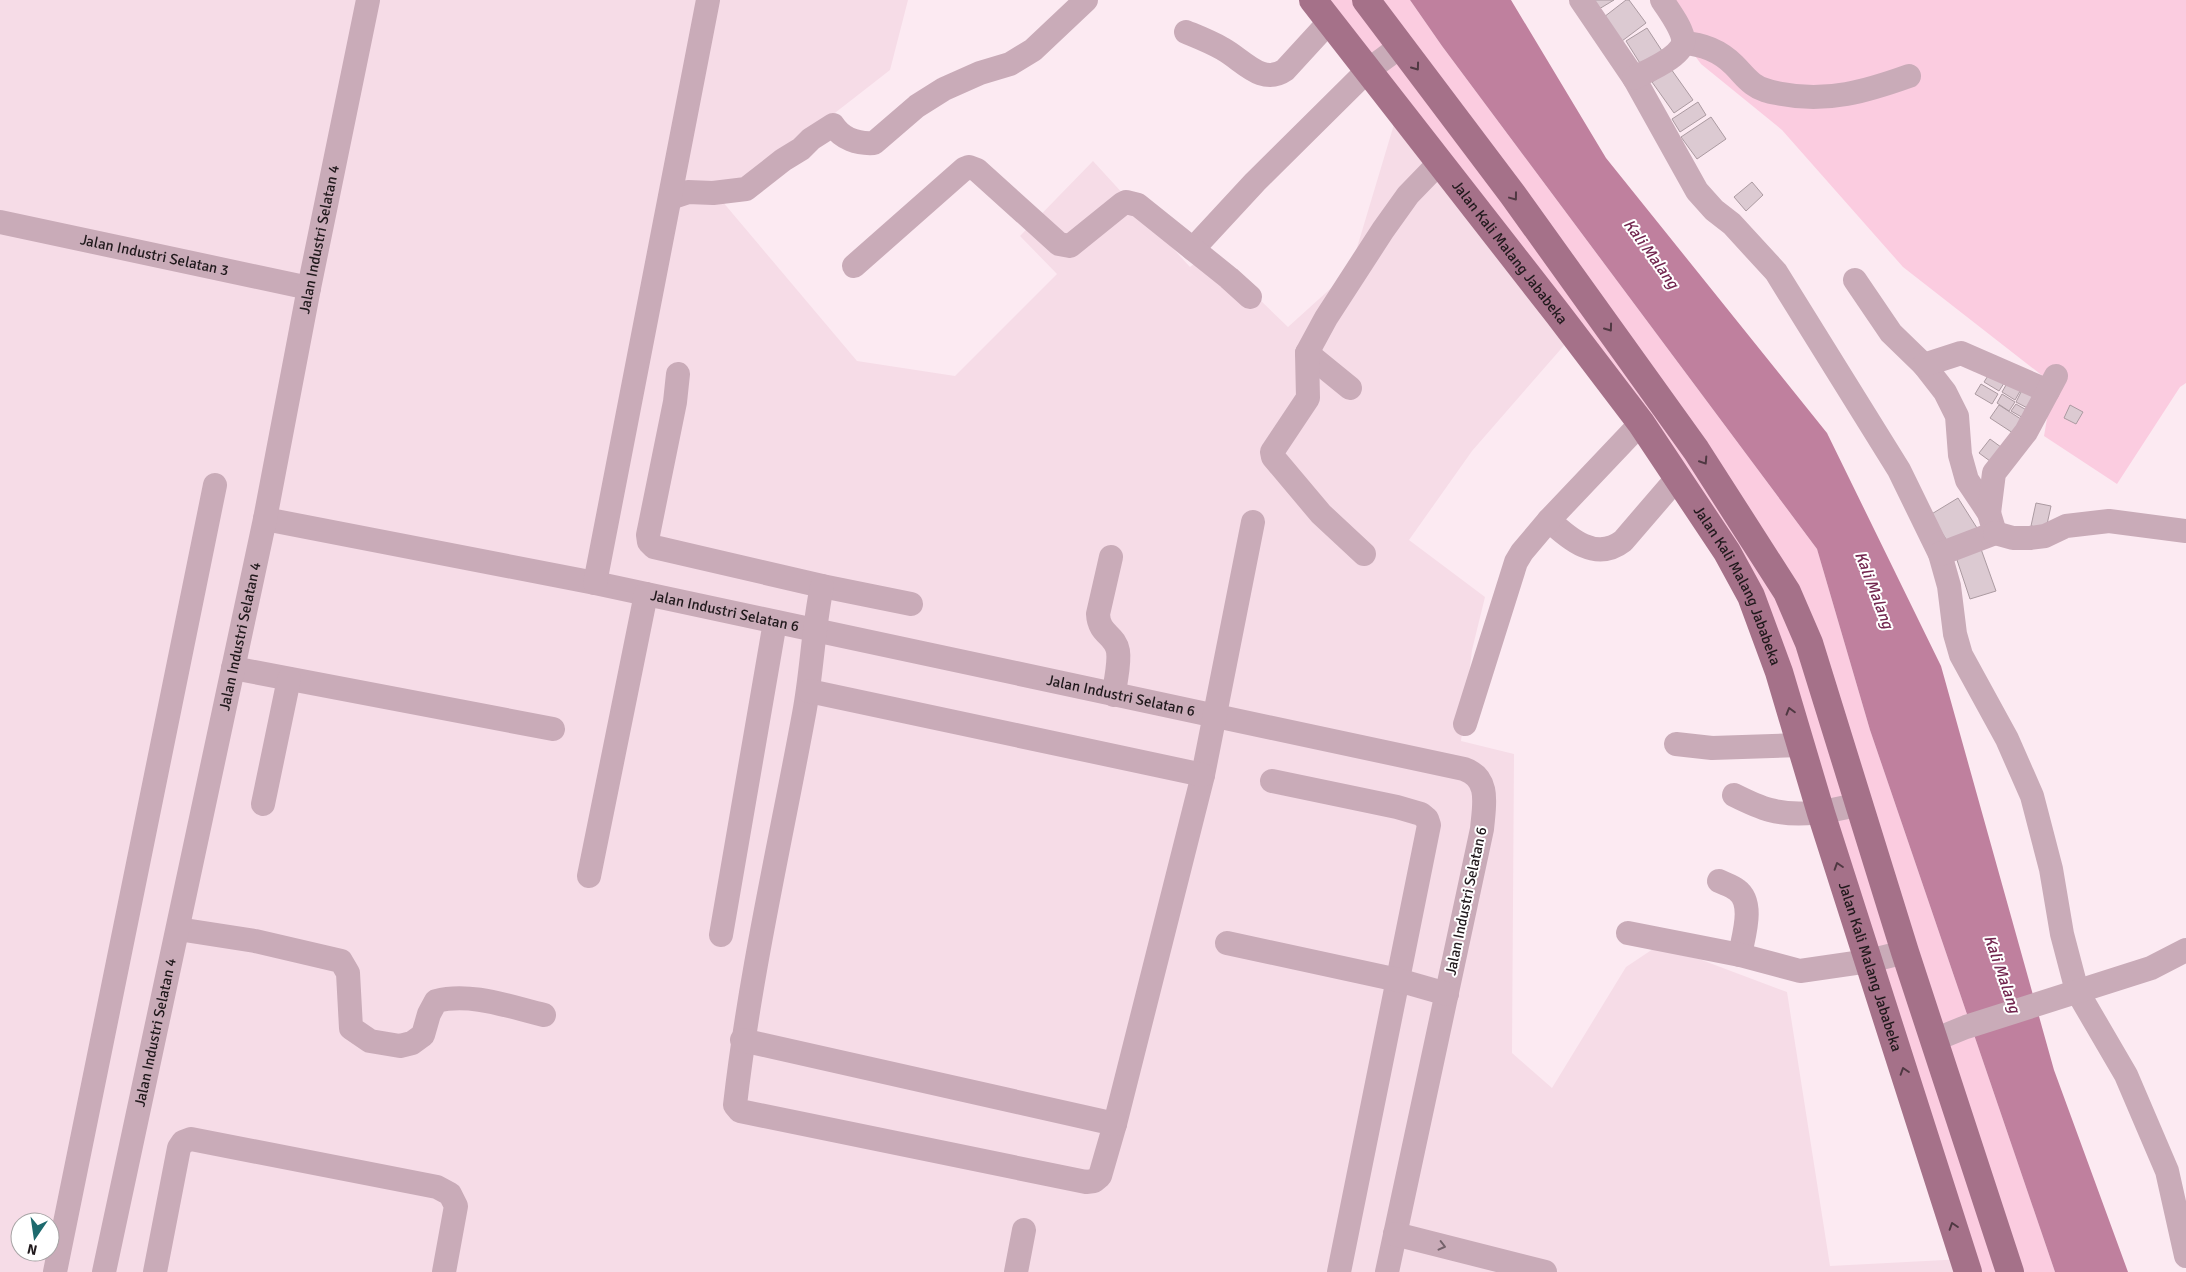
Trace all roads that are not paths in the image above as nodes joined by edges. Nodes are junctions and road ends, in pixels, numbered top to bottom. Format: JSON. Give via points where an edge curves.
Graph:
{"nodes":[{"id":1,"x":368,"y":0,"type":"edge"},
{"id":2,"x":708,"y":0,"type":"edge"},
{"id":3,"x":1086,"y":0,"type":"edge"},
{"id":4,"x":1313,"y":0,"type":"edge"},
{"id":5,"x":1366,"y":0,"type":"edge"},
{"id":6,"x":1581,"y":0,"type":"edge"},
{"id":7,"x":1662,"y":0,"type":"edge"},
{"id":8,"x":1329,"y":22,"type":"junction"},
{"id":9,"x":1186,"y":32,"type":"dead end"},
{"id":10,"x":1683,"y":43,"type":"junction"},
{"id":11,"x":1401,"y":46,"type":"junction"},
{"id":12,"x":1367,"y":71,"type":"junction"},
{"id":13,"x":1909,"y":76,"type":"dead end"},
{"id":14,"x":1634,"y":78,"type":"junction"},
{"id":15,"x":1439,"y":163,"type":"junction"},
{"id":16,"x":670,"y":198,"type":"junction"},
{"id":17,"x":0,"y":222,"type":"edge"},
{"id":18,"x":1192,"y":249,"type":"junction"},
{"id":19,"x":854,"y":266,"type":"dead end"},
{"id":20,"x":1855,"y":280,"type":"dead end"},
{"id":21,"x":308,"y":288,"type":"junction"},
{"id":22,"x":1250,"y":297,"type":"dead end"},
{"id":23,"x":1307,"y":353,"type":"junction"},
{"id":24,"x":1924,"y":365,"type":"junction"},
{"id":25,"x":678,"y":374,"type":"dead end"},
{"id":26,"x":1350,"y":388,"type":"dead end"},
{"id":27,"x":1641,"y":424,"type":"junction"},
{"id":28,"x":1678,"y":477,"type":"junction"},
{"id":29,"x":215,"y":484,"type":"dead end"},
{"id":30,"x":265,"y":519,"type":"junction"},
{"id":31,"x":1549,"y":520,"type":"junction"},
{"id":32,"x":1252,"y":522,"type":"dead end"},
{"id":33,"x":1992,"y":523,"type":"junction"},
{"id":34,"x":2186,"y":531,"type":"edge"},
{"id":35,"x":1364,"y":554,"type":"dead end"},
{"id":36,"x":1940,"y":554,"type":"junction"},
{"id":37,"x":1111,"y":557,"type":"dead end"},
{"id":38,"x":595,"y":583,"type":"junction"},
{"id":39,"x":822,"y":586,"type":"junction"},
{"id":40,"x":646,"y":594,"type":"junction"},
{"id":41,"x":911,"y":604,"type":"dead end"},
{"id":42,"x":776,"y":622,"type":"junction"},
{"id":43,"x":814,"y":630,"type":"junction"},
{"id":44,"x":233,"y":668,"type":"junction"},
{"id":45,"x":289,"y":679,"type":"junction"},
{"id":46,"x":809,"y":691,"type":"junction"},
{"id":47,"x":1114,"y":695,"type":"junction"},
{"id":48,"x":1216,"y":716,"type":"junction"},
{"id":49,"x":1465,"y":724,"type":"dead end"},
{"id":50,"x":553,"y":729,"type":"dead end"},
{"id":51,"x":1676,"y":744,"type":"dead end"},
{"id":52,"x":1800,"y":745,"type":"junction"},
{"id":53,"x":1203,"y":775,"type":"junction"},
{"id":54,"x":1272,"y":781,"type":"dead end"},
{"id":55,"x":1734,"y":796,"type":"dead end"},
{"id":56,"x":263,"y":804,"type":"dead end"},
{"id":57,"x":1860,"y":804,"type":"junction"},
{"id":58,"x":1821,"y":813,"type":"junction"},
{"id":59,"x":589,"y":876,"type":"dead end"},
{"id":60,"x":1719,"y":881,"type":"dead end"},
{"id":61,"x":178,"y":929,"type":"junction"},
{"id":62,"x":1628,"y":932,"type":"dead end"},
{"id":63,"x":721,"y":935,"type":"dead end"},
{"id":64,"x":1228,"y":943,"type":"dead end"},
{"id":65,"x":2186,"y":950,"type":"edge"},
{"id":66,"x":1905,"y":952,"type":"junction"},
{"id":67,"x":1740,"y":955,"type":"junction"},
{"id":68,"x":1869,"y":961,"type":"junction"},
{"id":69,"x":1398,"y":980,"type":"junction"},
{"id":70,"x":2070,"y":993,"type":"junction"},
{"id":71,"x":1447,"y":994,"type":"junction"},
{"id":72,"x":544,"y":1015,"type":"dead end"},
{"id":73,"x":742,"y":1040,"type":"junction"},
{"id":74,"x":1934,"y":1040,"type":"junction"},
{"id":75,"x":1115,"y":1124,"type":"junction"},
{"id":76,"x":1024,"y":1230,"type":"dead end"},
{"id":77,"x":1395,"y":1234,"type":"junction"},
{"id":78,"x":2186,"y":1256,"type":"edge"},
{"id":79,"x":54,"y":1272,"type":"edge"},
{"id":80,"x":104,"y":1272,"type":"edge"},
{"id":81,"x":155,"y":1272,"type":"edge"},
{"id":82,"x":444,"y":1272,"type":"edge"},
{"id":83,"x":1016,"y":1272,"type":"edge"},
{"id":84,"x":1339,"y":1272,"type":"edge"},
{"id":85,"x":1387,"y":1272,"type":"edge"},
{"id":86,"x":1545,"y":1272,"type":"edge"},
{"id":87,"x":1968,"y":1272,"type":"edge"},
{"id":88,"x":2010,"y":1272,"type":"edge"}],
"edges":[{"from":1,"to":21,"type":"street","name":"Jalan Industri Selatan 4"},
{"from":2,"to":16,"type":"street"},
{"from":3,"to":16,"type":"street","via":[[1033,50],[1010,64],[944,89],[917,106],[874,144],[858,143],[838,132],[833,125],[746,189],[688,192]]},
{"from":4,"to":8,"type":"main road","name":"Jalan Kali Malang Jababeka"},
{"from":5,"to":11,"type":"main road","name":"Jalan Kali Malang Jababeka"},
{"from":6,"to":14,"type":"street"},
{"from":7,"to":10,"type":"street","via":[[1681,32]]},
{"from":8,"to":9,"type":"street","via":[[1286,70],[1270,76],[1258,73],[1223,49]]},
{"from":8,"to":12,"type":"main road","name":"Jalan Kali Malang Jababeka"},
{"from":10,"to":13,"type":"street","via":[[1708,48],[1730,62],[1756,86],[1796,97],[1824,98],[1856,93]]},
{"from":10,"to":14,"type":"street","via":[[1674,55]]},
{"from":11,"to":12,"type":"street"},
{"from":11,"to":57,"type":"main road","name":"Jalan Kali Malang Jababeka","one_way":true,"via":[[1513,195],[1696,450],[1787,592],[1809,643]]},
{"from":12,"to":15,"type":"main road","name":"Jalan Kali Malang Jababeka"},
{"from":12,"to":18,"type":"street"},
{"from":14,"to":36,"type":"street","via":[[1697,191],[1776,272],[1899,470]]},
{"from":15,"to":23,"type":"street","via":[[1408,195],[1383,230]]},
{"from":15,"to":27,"type":"main road","name":"Jalan Kali Malang Jababeka"},
{"from":16,"to":38,"type":"street"},
{"from":17,"to":21,"type":"street","name":"Jalan Industri Selatan 3"},
{"from":18,"to":19,"type":"street","via":[[1138,205],[1126,202],[1070,246],[1062,245],[977,170],[969,167],[916,209]]},
{"from":18,"to":22,"type":"street"},
{"from":20,"to":24,"type":"street","via":[[1893,335]]},
{"from":21,"to":30,"type":"street","name":"Jalan Industri Selatan 4"},
{"from":23,"to":26,"type":"street"},
{"from":23,"to":35,"type":"street","via":[[1308,398],[1272,454],[1321,514]]},
{"from":24,"to":33,"type":"street","via":[[1956,413],[1960,455],[1967,480]]},
{"from":24,"to":33,"type":"street","via":[[1961,353],[2052,383],[2026,432],[1994,473]]},
{"from":25,"to":39,"type":"street","via":[[649,542],[654,547]]},
{"from":27,"to":28,"type":"main road","name":"Jalan Kali Malang Jababeka"},
{"from":27,"to":31,"type":"street"},
{"from":28,"to":31,"type":"street","via":[[1623,541],[1612,548],[1595,550],[1561,532]]},
{"from":52,"to":28,"type":"main road","name":"Jalan Kali Malang Jababeka","one_way":true,"via":[[1751,596],[1727,552]]},
{"from":29,"to":79,"type":"street"},
{"from":30,"to":38,"type":"street","name":"Jalan Industri Selatan 6"},
{"from":30,"to":44,"type":"street","name":"Jalan Industri Selatan 4"},
{"from":31,"to":49,"type":"street","via":[[1516,562]]},
{"from":32,"to":48,"type":"street"},
{"from":33,"to":34,"type":"street","via":[[2013,538],[2045,536],[2066,526],[2109,521]]},
{"from":33,"to":36,"type":"street"},
{"from":36,"to":70,"type":"street","via":[[1961,655],[2007,739],[2032,796],[2051,869]]},
{"from":37,"to":47,"type":"street","via":[[1098,614],[1101,629],[1118,652]]},
{"from":38,"to":40,"type":"street","name":"Jalan Industri Selatan 6"},
{"from":39,"to":41,"type":"street"},
{"from":39,"to":43,"type":"street"},
{"from":40,"to":42,"type":"street","name":"Jalan Industri Selatan 6"},
{"from":40,"to":59,"type":"street"},
{"from":42,"to":43,"type":"street","name":"Jalan Industri Selatan 6"},
{"from":42,"to":63,"type":"street"},
{"from":43,"to":46,"type":"street"},
{"from":43,"to":47,"type":"street","name":"Jalan Industri Selatan 6"},
{"from":44,"to":45,"type":"street"},
{"from":44,"to":61,"type":"street","name":"Jalan Industri Selatan 4"},
{"from":45,"to":50,"type":"street"},
{"from":45,"to":56,"type":"street"},
{"from":46,"to":53,"type":"street"},
{"from":46,"to":73,"type":"street"},
{"from":47,"to":48,"type":"street","name":"Jalan Industri Selatan 6"},
{"from":48,"to":53,"type":"street"},
{"from":48,"to":71,"type":"street","name":"Jalan Industri Selatan 6","via":[[1464,769],[1479,778],[1484,793],[1482,829]]},
{"from":51,"to":52,"type":"street","via":[[1712,748]]},
{"from":52,"to":58,"type":"main road","name":"Jalan Kali Malang Jababeka"},
{"from":53,"to":75,"type":"street"},
{"from":54,"to":69,"type":"street","via":[[1397,806],[1421,814],[1430,825]]},
{"from":55,"to":58,"type":"street","via":[[1775,811]]},
{"from":57,"to":58,"type":"street"},
{"from":57,"to":66,"type":"main road","name":"Jalan Kali Malang Jababeka"},
{"from":68,"to":58,"type":"main road","name":"Jalan Kali Malang Jababeka","one_way":true},
{"from":60,"to":67,"type":"street","via":[[1738,890],[1744,899],[1745,927]]},
{"from":61,"to":72,"type":"street","via":[[255,941],[341,961],[348,973],[351,1028],[370,1041],[400,1046],[412,1044],[423,1035],[428,1014],[436,1001],[447,999],[490,1002]]},
{"from":61,"to":80,"type":"street","name":"Jalan Industri Selatan 4"},
{"from":62,"to":67,"type":"street"},
{"from":64,"to":69,"type":"street"},
{"from":65,"to":70,"type":"street","via":[[2151,968]]},
{"from":66,"to":68,"type":"street"},
{"from":66,"to":74,"type":"main road","name":"Jalan Kali Malang Jababeka"},
{"from":67,"to":68,"type":"street","via":[[1800,971]]},
{"from":87,"to":68,"type":"main road","name":"Jalan Kali Malang Jababeka","one_way":true},
{"from":69,"to":71,"type":"street"},
{"from":69,"to":84,"type":"street"},
{"from":70,"to":74,"type":"street"},
{"from":70,"to":78,"type":"street","via":[[2126,1075],[2167,1171]]},
{"from":71,"to":77,"type":"street","name":"Jalan Industri Selatan 6"},
{"from":73,"to":75,"type":"street"},
{"from":73,"to":75,"type":"street","via":[[735,1105],[740,1111],[1086,1182],[1100,1176]]},
{"from":74,"to":88,"type":"main road","name":"Jalan Kali Malang Jababeka"},
{"from":76,"to":83,"type":"street"},
{"from":77,"to":85,"type":"street","name":"Jalan Industri Selatan 6"},
{"from":77,"to":86,"type":"street","one_way":true},
{"from":81,"to":82,"type":"street","via":[[180,1148],[183,1142],[191,1139],[436,1187],[450,1194],[456,1212]]}]}
